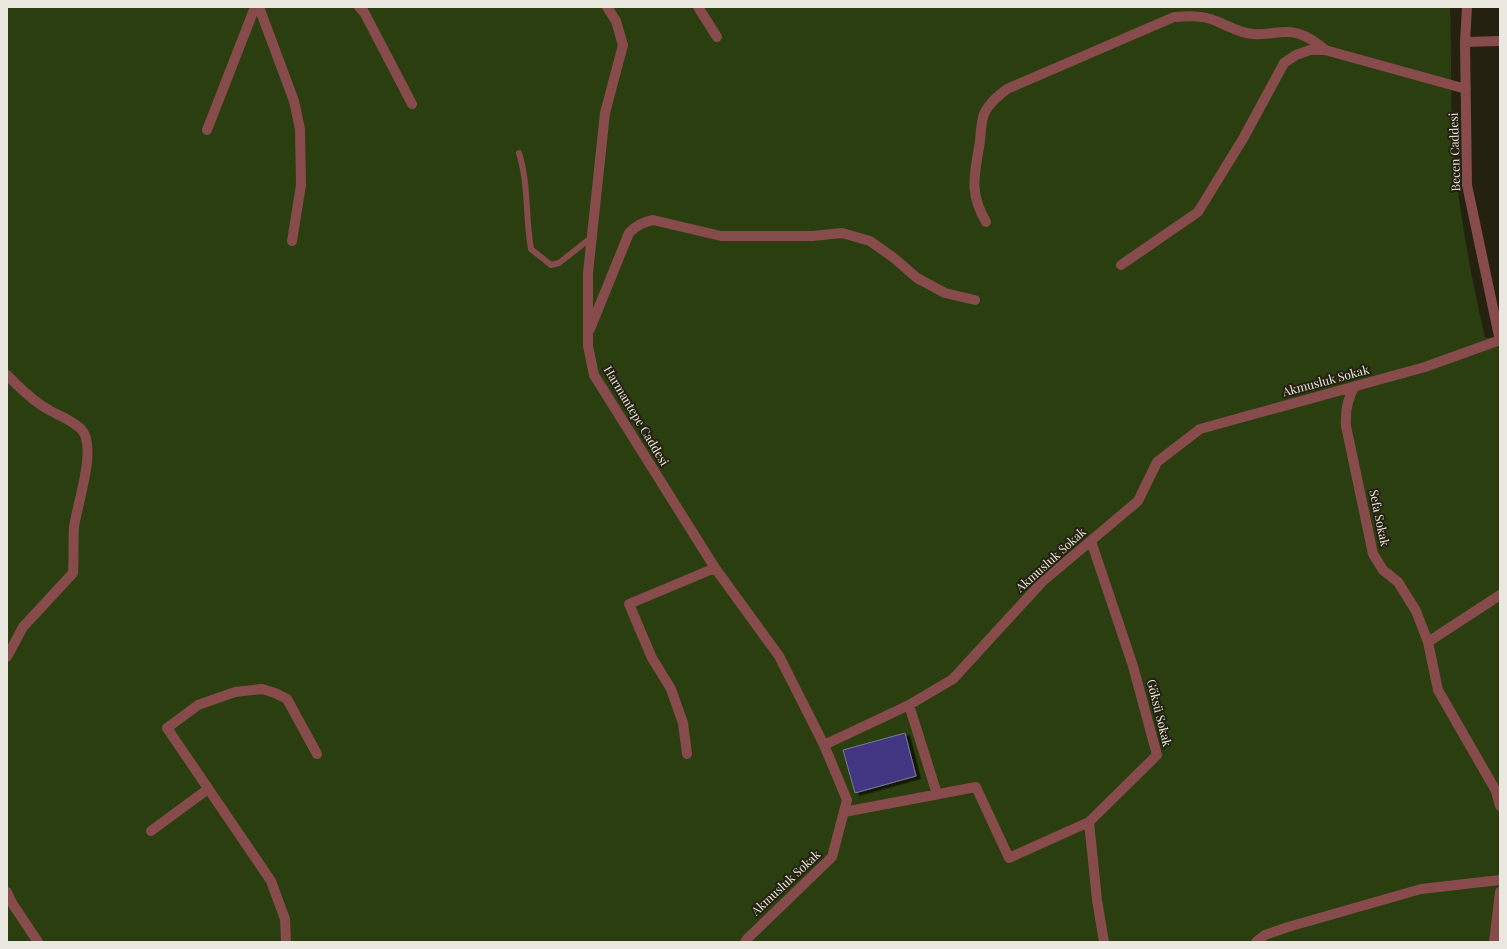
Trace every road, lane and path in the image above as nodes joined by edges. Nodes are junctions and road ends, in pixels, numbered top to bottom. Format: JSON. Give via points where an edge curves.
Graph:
{"nodes":[{"id":1,"x":256,"y":7,"type":"edge"},
{"id":2,"x":259,"y":7,"type":"edge"},
{"id":3,"x":359,"y":7,"type":"edge"},
{"id":4,"x":607,"y":7,"type":"edge"},
{"id":5,"x":698,"y":7,"type":"edge"},
{"id":6,"x":1467,"y":7,"type":"edge"},
{"id":7,"x":717,"y":37,"type":"dead end"},
{"id":8,"x":1500,"y":40,"type":"edge"},
{"id":9,"x":1465,"y":42,"type":"junction"},
{"id":10,"x":1325,"y":50,"type":"junction"},
{"id":11,"x":1466,"y":89,"type":"junction"},
{"id":12,"x":412,"y":104,"type":"dead end"},
{"id":13,"x":207,"y":130,"type":"dead end"},
{"id":14,"x":519,"y":153,"type":"dead end"},
{"id":15,"x":986,"y":222,"type":"dead end"},
{"id":16,"x":592,"y":237,"type":"junction"},
{"id":17,"x":292,"y":241,"type":"dead end"},
{"id":18,"x":1121,"y":265,"type":"dead end"},
{"id":19,"x":975,"y":300,"type":"dead end"},
{"id":20,"x":588,"y":334,"type":"junction"},
{"id":21,"x":1500,"y":340,"type":"edge"},
{"id":22,"x":7,"y":375,"type":"edge"},
{"id":23,"x":1355,"y":386,"type":"junction"},
{"id":24,"x":1091,"y":541,"type":"junction"},
{"id":25,"x":715,"y":568,"type":"junction"},
{"id":26,"x":1500,"y":595,"type":"edge"},
{"id":27,"x":1428,"y":642,"type":"junction"},
{"id":28,"x":7,"y":657,"type":"edge"},
{"id":29,"x":910,"y":705,"type":"junction"},
{"id":30,"x":824,"y":746,"type":"junction"},
{"id":31,"x":317,"y":754,"type":"dead end"},
{"id":32,"x":688,"y":754,"type":"dead end"},
{"id":33,"x":208,"y":789,"type":"junction"},
{"id":34,"x":937,"y":794,"type":"junction"},
{"id":35,"x":1500,"y":806,"type":"edge"},
{"id":36,"x":844,"y":812,"type":"junction"},
{"id":37,"x":1089,"y":822,"type":"junction"},
{"id":38,"x":151,"y":831,"type":"dead end"},
{"id":39,"x":1500,"y":880,"type":"edge"},
{"id":40,"x":7,"y":892,"type":"edge"},
{"id":41,"x":1500,"y":892,"type":"edge"},
{"id":42,"x":38,"y":942,"type":"edge"},
{"id":43,"x":286,"y":942,"type":"edge"},
{"id":44,"x":745,"y":942,"type":"edge"},
{"id":45,"x":1104,"y":942,"type":"edge"},
{"id":46,"x":1256,"y":942,"type":"edge"},
{"id":47,"x":1494,"y":942,"type":"edge"}],
"edges":[{"from":1,"to":13,"type":"street"},
{"from":2,"to":17,"type":"street","via":[[294,101],[300,129],[301,185]]},
{"from":3,"to":12,"type":"street"},
{"from":4,"to":16,"type":"street","name":"Harmantepe Caddesi","via":[[616,21],[623,45],[605,113]]},
{"from":5,"to":7,"type":"street"},
{"from":6,"to":9,"type":"street","name":"Becen Caddesi"},
{"from":8,"to":9,"type":"street"},
{"from":9,"to":11,"type":"street","name":"Becen Caddesi"},
{"from":10,"to":11,"type":"street"},
{"from":10,"to":15,"type":"street","via":[[1301,35],[1287,32],[1253,34],[1233,30],[1216,20],[1195,15],[1174,17],[1007,89],[993,100],[984,115],[974,195]]},
{"from":10,"to":18,"type":"street","via":[[1310,50],[1284,63],[1198,212]]},
{"from":11,"to":21,"type":"street","name":"Becen Caddesi","via":[[1467,185]]},
{"from":14,"to":16,"type":"lane","via":[[525,177],[527,231],[531,249],[551,265],[559,263]]},
{"from":16,"to":20,"type":"street","name":"Harmantepe Caddesi","via":[[588,272]]},
{"from":19,"to":20,"type":"street","via":[[945,293],[917,278],[870,241],[842,234],[721,236],[653,220],[635,226],[629,233]]},
{"from":20,"to":25,"type":"street","name":"Harmantepe Caddesi","via":[[594,375]]},
{"from":21,"to":23,"type":"street","name":"Akmusluk Sokak","via":[[1425,366]]},
{"from":22,"to":28,"type":"street","via":[[40,404],[83,430],[88,446],[88,458],[74,527],[73,573],[23,627]]},
{"from":23,"to":24,"type":"street","name":"Akmusluk Sokak","via":[[1200,429],[1157,462],[1138,501]]},
{"from":23,"to":27,"type":"street","name":"Sefa Sokak","via":[[1345,411],[1346,426],[1373,554],[1383,570],[1398,582],[1416,611]]},
{"from":24,"to":29,"type":"street","name":"Akmusluk Sokak","via":[[1042,582],[953,679]]},
{"from":24,"to":37,"type":"street","name":"Göksü Sokak","via":[[1133,666],[1157,755]]},
{"from":25,"to":30,"type":"street","name":"Harmantepe Caddesi","via":[[779,656]]},
{"from":25,"to":32,"type":"street","via":[[629,604],[652,658],[671,689],[684,723]]},
{"from":26,"to":27,"type":"street"},
{"from":27,"to":35,"type":"street","name":"Sefa Sokak","via":[[1438,690],[1496,791]]},
{"from":29,"to":30,"type":"street","name":"Akmusluk Sokak"},
{"from":29,"to":34,"type":"street"},
{"from":30,"to":36,"type":"street","name":"Akmusluk Sokak","via":[[847,800]]},
{"from":31,"to":33,"type":"street","via":[[287,699],[262,690],[235,692],[198,705],[167,728]]},
{"from":33,"to":38,"type":"street"},
{"from":33,"to":43,"type":"street","via":[[271,881],[285,919]]},
{"from":34,"to":36,"type":"street"},
{"from":34,"to":37,"type":"street","via":[[976,787],[1009,858]]},
{"from":36,"to":44,"type":"street","name":"Akmusluk Sokak","via":[[832,858]]},
{"from":37,"to":45,"type":"street","via":[[1096,900]]},
{"from":39,"to":46,"type":"street","via":[[1421,889],[1288,927],[1266,935]]},
{"from":40,"to":42,"type":"street"},
{"from":41,"to":47,"type":"street"}]}
